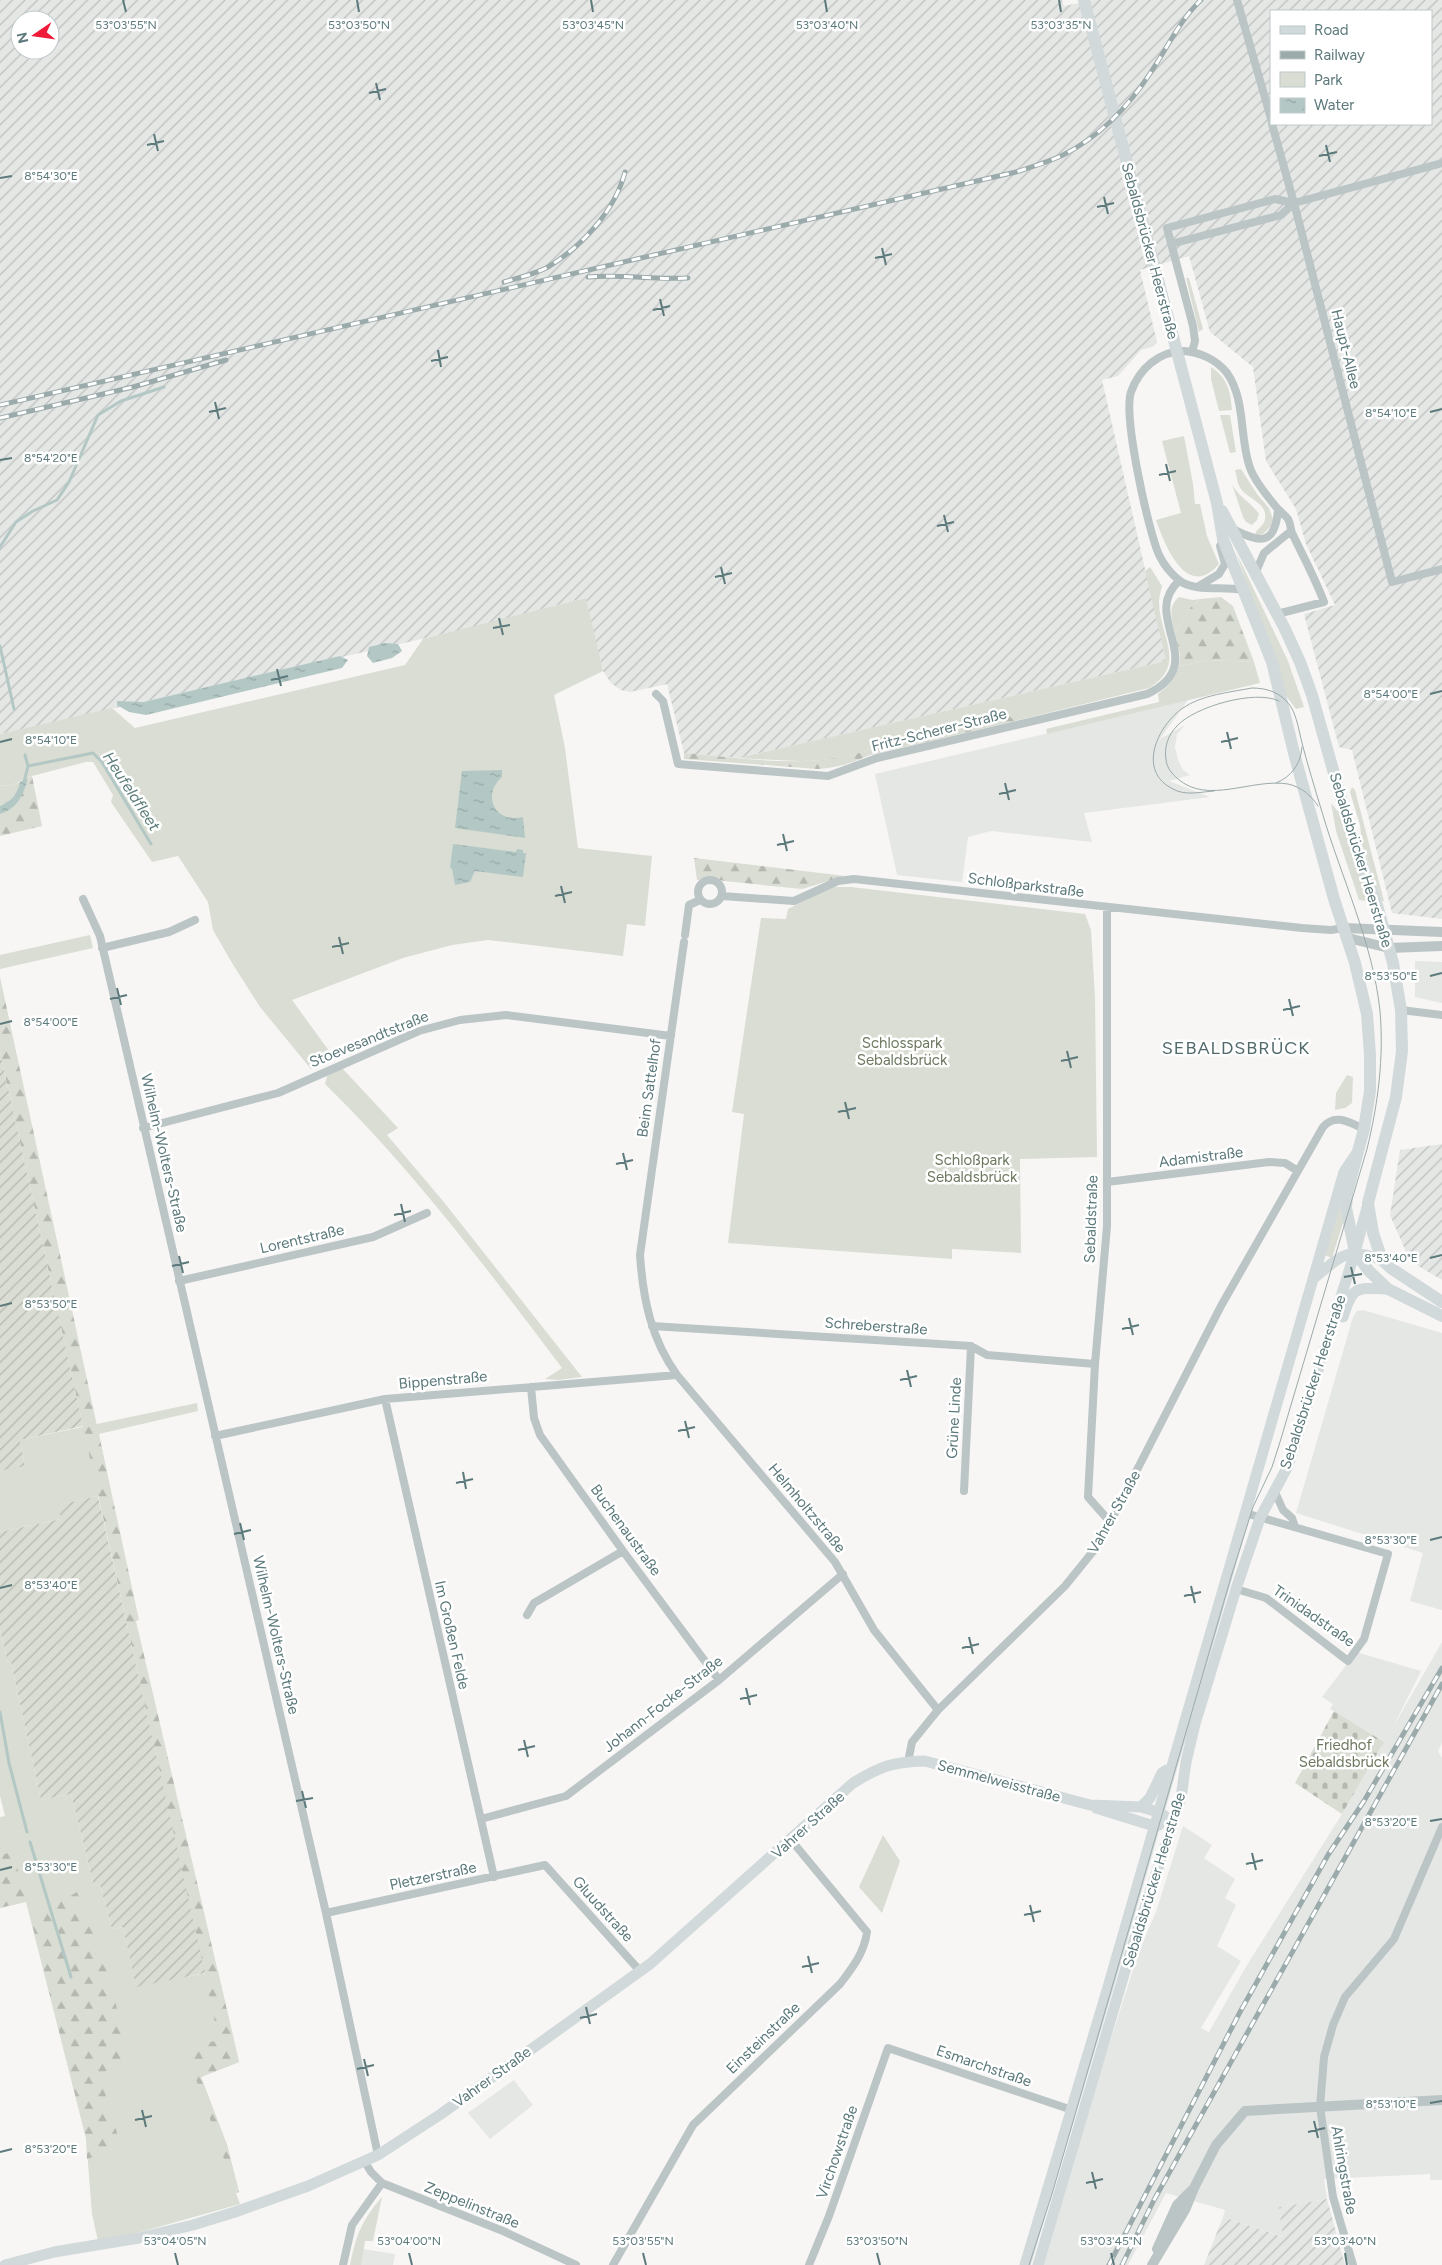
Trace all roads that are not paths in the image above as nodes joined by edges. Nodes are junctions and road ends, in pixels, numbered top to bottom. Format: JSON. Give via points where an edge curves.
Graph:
{"nodes":[{"id":1,"x":1084,"y":0,"type":"edge"},
{"id":2,"x":1237,"y":0,"type":"edge"},
{"id":3,"x":1270,"y":116,"type":"edge"},
{"id":4,"x":1272,"y":125,"type":"edge"},
{"id":5,"x":1442,"y":163,"type":"edge"},
{"id":6,"x":1294,"y":203,"type":"junction"},
{"id":7,"x":1171,"y":244,"type":"junction"},
{"id":8,"x":1192,"y":352,"type":"junction"},
{"id":9,"x":1217,"y":503,"type":"junction"},
{"id":10,"x":1278,"y":510,"type":"junction"},
{"id":11,"x":1232,"y":529,"type":"junction"},
{"id":12,"x":1291,"y":531,"type":"junction"},
{"id":13,"x":1223,"y":539,"type":"junction"},
{"id":14,"x":1442,"y":569,"type":"edge"},
{"id":15,"x":1255,"y":574,"type":"junction"},
{"id":16,"x":1179,"y":581,"type":"junction"},
{"id":17,"x":1197,"y":587,"type":"junction"},
{"id":18,"x":1242,"y":590,"type":"junction"},
{"id":19,"x":1276,"y":614,"type":"junction"},
{"id":20,"x":656,"y":694,"type":"dead end"},
{"id":21,"x":722,"y":896,"type":"junction"},
{"id":22,"x":83,"y":899,"type":"dead end"},
{"id":23,"x":700,"y":900,"type":"junction"},
{"id":24,"x":1107,"y":908,"type":"junction"},
{"id":25,"x":194,"y":920,"type":"dead end"},
{"id":26,"x":1384,"y":929,"type":"junction"},
{"id":27,"x":1442,"y":932,"type":"edge"},
{"id":28,"x":1346,"y":933,"type":"junction"},
{"id":29,"x":1442,"y":946,"type":"edge"},
{"id":30,"x":102,"y":948,"type":"junction"},
{"id":31,"x":1389,"y":948,"type":"junction"},
{"id":32,"x":1401,"y":1010,"type":"junction"},
{"id":33,"x":1442,"y":1015,"type":"edge"},
{"id":34,"x":671,"y":1036,"type":"junction"},
{"id":35,"x":144,"y":1128,"type":"junction"},
{"id":36,"x":1364,"y":1129,"type":"junction"},
{"id":37,"x":1357,"y":1153,"type":"junction"},
{"id":38,"x":1298,"y":1171,"type":"junction"},
{"id":39,"x":1107,"y":1182,"type":"junction"},
{"id":40,"x":1368,"y":1204,"type":"junction"},
{"id":41,"x":427,"y":1213,"type":"dead end"},
{"id":42,"x":1355,"y":1252,"type":"junction"},
{"id":43,"x":1382,"y":1260,"type":"junction"},
{"id":44,"x":1314,"y":1278,"type":"junction"},
{"id":45,"x":179,"y":1281,"type":"junction"},
{"id":46,"x":1388,"y":1290,"type":"junction"},
{"id":47,"x":1442,"y":1302,"type":"edge"},
{"id":48,"x":1442,"y":1316,"type":"edge"},
{"id":49,"x":652,"y":1326,"type":"junction"},
{"id":50,"x":971,"y":1346,"type":"junction"},
{"id":51,"x":1322,"y":1361,"type":"junction"},
{"id":52,"x":1095,"y":1364,"type":"junction"},
{"id":53,"x":677,"y":1375,"type":"junction"},
{"id":54,"x":531,"y":1387,"type":"junction"},
{"id":55,"x":385,"y":1399,"type":"junction"},
{"id":56,"x":215,"y":1436,"type":"junction"},
{"id":57,"x":964,"y":1491,"type":"dead end"},
{"id":58,"x":1275,"y":1492,"type":"junction"},
{"id":59,"x":1245,"y":1514,"type":"junction"},
{"id":60,"x":1260,"y":1518,"type":"junction"},
{"id":61,"x":1111,"y":1523,"type":"junction"},
{"id":62,"x":1295,"y":1527,"type":"junction"},
{"id":63,"x":623,"y":1551,"type":"junction"},
{"id":64,"x":843,"y":1574,"type":"junction"},
{"id":65,"x":1236,"y":1589,"type":"junction"},
{"id":66,"x":527,"y":1614,"type":"dead end"},
{"id":67,"x":719,"y":1680,"type":"junction"},
{"id":68,"x":938,"y":1710,"type":"junction"},
{"id":69,"x":908,"y":1762,"type":"junction"},
{"id":70,"x":1170,"y":1768,"type":"junction"},
{"id":71,"x":1090,"y":1805,"type":"junction"},
{"id":72,"x":1141,"y":1808,"type":"junction"},
{"id":73,"x":1158,"y":1812,"type":"junction"},
{"id":74,"x":481,"y":1820,"type":"junction"},
{"id":75,"x":1173,"y":1821,"type":"junction"},
{"id":76,"x":1154,"y":1826,"type":"junction"},
{"id":77,"x":1442,"y":1827,"type":"edge"},
{"id":78,"x":791,"y":1840,"type":"junction"},
{"id":79,"x":546,"y":1865,"type":"joint"},
{"id":80,"x":494,"y":1877,"type":"junction"},
{"id":81,"x":326,"y":1913,"type":"junction"},
{"id":82,"x":640,"y":1971,"type":"junction"},
{"id":83,"x":888,"y":2048,"type":"joint"},
{"id":84,"x":1442,"y":2100,"type":"edge"},
{"id":85,"x":1320,"y":2107,"type":"junction"},
{"id":86,"x":1072,"y":2110,"type":"junction"},
{"id":87,"x":378,"y":2155,"type":"junction"},
{"id":88,"x":365,"y":2162,"type":"junction"},
{"id":89,"x":382,"y":2183,"type":"junction"},
{"id":90,"x":4,"y":2265,"type":"edge"},
{"id":91,"x":343,"y":2265,"type":"edge"},
{"id":92,"x":576,"y":2265,"type":"edge"},
{"id":93,"x":613,"y":2265,"type":"edge"},
{"id":94,"x":809,"y":2265,"type":"edge"},
{"id":95,"x":1025,"y":2265,"type":"edge"},
{"id":96,"x":1038,"y":2265,"type":"edge"},
{"id":97,"x":1152,"y":2265,"type":"edge"},
{"id":98,"x":1353,"y":2265,"type":"edge"}],
"edges":[{"from":1,"to":9,"type":"main road","name":"Sebaldsbrücker Heerstraße"},
{"from":2,"to":3,"type":"street"},
{"from":4,"to":6,"type":"street","name":"Haupt-Allee"},
{"from":5,"to":6,"type":"street"},
{"from":6,"to":7,"type":"street","via":[[1281,215]]},
{"from":6,"to":7,"type":"street","via":[[1275,198],[1167,228]]},
{"from":6,"to":14,"type":"street","name":"Haupt-Allee","via":[[1392,582]]},
{"from":7,"to":8,"type":"street","via":[[1193,326],[1195,340]]},
{"from":8,"to":10,"type":"street","via":[[1210,358],[1227,373],[1240,411],[1250,468]]},
{"from":8,"to":16,"type":"street","via":[[1168,354],[1153,361],[1141,371],[1130,393],[1129,416],[1138,469],[1158,553]]},
{"from":9,"to":11,"type":"main road","name":"Sebaldsbrücker Heerstraße"},
{"from":9,"to":13,"type":"main road","name":"Sebaldsbrücker Heerstraße"},
{"from":10,"to":11,"type":"street","via":[[1278,520],[1265,539],[1256,540]]},
{"from":10,"to":12,"type":"street","via":[[1286,516]]},
{"from":11,"to":15,"type":"main road","name":"Sebaldsbrücker Heerstraße"},
{"from":12,"to":15,"type":"street","via":[[1264,553]]},
{"from":12,"to":19,"type":"street","via":[[1324,602]]},
{"from":13,"to":17,"type":"street","via":[[1220,546],[1224,564],[1219,574]]},
{"from":13,"to":18,"type":"main road","name":"Sebaldsbrücker Heerstraße"},
{"from":15,"to":19,"type":"main road","name":"Sebaldsbrücker Heerstraße"},
{"from":16,"to":17,"type":"street"},
{"from":16,"to":20,"type":"street","name":"Fritz-Scherer-Straße","via":[[1171,588],[1165,610],[1176,658],[1172,673],[1162,687],[1147,694],[877,758],[828,776],[678,764],[664,701]]},
{"from":17,"to":18,"type":"street"},
{"from":18,"to":28,"type":"main road","name":"Sebaldsbrücker Heerstraße","via":[[1272,662],[1309,810]]},
{"from":19,"to":26,"type":"main road","name":"Sebaldsbrücker Heerstraße","via":[[1312,695],[1351,834]]},
{"from":21,"to":23,"type":"street","via":[[712,905]]},
{"from":21,"to":23,"type":"street","via":[[716,881],[706,881],[698,888]]},
{"from":21,"to":24,"type":"street","name":"Schloßparkstraße","via":[[794,901],[838,881],[854,879]]},
{"from":22,"to":30,"type":"street","name":"Wilhelm-Wolters-Straße","via":[[98,928]]},
{"from":23,"to":34,"type":"street","name":"Beim Sattelhof","via":[[689,905]]},
{"from":24,"to":28,"type":"street","name":"Schloßparkstraße"},
{"from":24,"to":39,"type":"street","name":"Sebaldstraße"},
{"from":25,"to":30,"type":"street","via":[[169,932]]},
{"from":26,"to":27,"type":"street"},
{"from":26,"to":28,"type":"street"},
{"from":26,"to":31,"type":"main road","name":"Sebaldsbrücker Heerstraße"},
{"from":28,"to":31,"type":"street"},
{"from":28,"to":36,"type":"main road","name":"Sebaldsbrücker Heerstraße","via":[[1366,1014],[1370,1055],[1370,1092]]},
{"from":29,"to":31,"type":"street"},
{"from":30,"to":35,"type":"street","name":"Wilhelm-Wolters-Straße"},
{"from":31,"to":32,"type":"main road","name":"Sebaldsbrücker Heerstraße"},
{"from":32,"to":33,"type":"street"},
{"from":32,"to":40,"type":"main road","name":"Sebaldsbrücker Heerstraße","via":[[1402,1051],[1396,1097]]},
{"from":34,"to":35,"type":"street","name":"Stoevesandtstraße","via":[[506,1015],[460,1020],[419,1030],[278,1092]]},
{"from":34,"to":49,"type":"street","name":"Beim Sattelhof","via":[[640,1255],[642,1285]]},
{"from":35,"to":45,"type":"street","name":"Wilhelm-Wolters-Straße"},
{"from":36,"to":37,"type":"main road","name":"Sebaldsbrücker Heerstraße"},
{"from":36,"to":38,"type":"street","name":"Vahrer Straße","via":[[1341,1119],[1328,1121]]},
{"from":37,"to":42,"type":"main road","via":[[1346,1208]]},
{"from":37,"to":44,"type":"main road","name":"Sebaldsbrücker Heerstraße","via":[[1344,1172]]},
{"from":38,"to":39,"type":"street","name":"Adamistraße","via":[[1285,1163],[1269,1162]]},
{"from":38,"to":61,"type":"street","name":"Vahrer Straße","via":[[1221,1306]]},
{"from":39,"to":52,"type":"street","name":"Sebaldstraße"},
{"from":40,"to":42,"type":"main road","name":"Sebaldsbrücker Heerstraße"},
{"from":40,"to":43,"type":"main road"},
{"from":41,"to":45,"type":"street","name":"Lorentstraße","via":[[373,1237]]},
{"from":42,"to":43,"type":"main road"},
{"from":42,"to":44,"type":"main road","via":[[1340,1257]]},
{"from":42,"to":46,"type":"main road"},
{"from":42,"to":51,"type":"main road","name":"Sebaldsbrücker Heerstraße"},
{"from":43,"to":47,"type":"main road","via":[[1409,1282]]},
{"from":44,"to":59,"type":"main road","name":"Sebaldsbrücker Heerstraße"},
{"from":45,"to":56,"type":"street","name":"Wilhelm-Wolters-Straße"},
{"from":46,"to":48,"type":"main road"},
{"from":46,"to":51,"type":"main road","via":[[1365,1288],[1350,1295],[1333,1349]]},
{"from":49,"to":50,"type":"street","name":"Schreberstraße"},
{"from":49,"to":53,"type":"street","name":"Helmholtzstraße","via":[[662,1355]]},
{"from":50,"to":52,"type":"street","name":"Schreberstraße","via":[[987,1355]]},
{"from":50,"to":57,"type":"street","name":"Grüne Linde"},
{"from":51,"to":58,"type":"main road","name":"Sebaldsbrücker Heerstraße","via":[[1288,1466]]},
{"from":52,"to":61,"type":"street","name":"Sebaldstraße","via":[[1088,1497]]},
{"from":53,"to":54,"type":"street","name":"Bippenstraße"},
{"from":53,"to":64,"type":"street","name":"Helmholtzstraße"},
{"from":54,"to":55,"type":"street","name":"Bippenstraße"},
{"from":54,"to":63,"type":"street","name":"Buchenaustraße","via":[[534,1418],[540,1435]]},
{"from":55,"to":56,"type":"street","name":"Bippenstraße"},
{"from":55,"to":74,"type":"street","name":"Im Großen Felde"},
{"from":56,"to":81,"type":"street","name":"Wilhelm-Wolters-Straße"},
{"from":58,"to":60,"type":"main road","name":"Sebaldsbrücker Heerstraße"},
{"from":58,"to":62,"type":"street"},
{"from":59,"to":60,"type":"street","name":"Trinidadstraße"},
{"from":59,"to":70,"type":"main road","name":"Sebaldsbrücker Heerstraße"},
{"from":60,"to":62,"type":"street","name":"Trinidadstraße"},
{"from":60,"to":65,"type":"main road","name":"Sebaldsbrücker Heerstraße"},
{"from":61,"to":68,"type":"street","name":"Vahrer Straße","via":[[1099,1544],[1065,1586]]},
{"from":62,"to":65,"type":"street","name":"Trinidadstraße","via":[[1388,1554],[1364,1639],[1348,1661],[1266,1598]]},
{"from":63,"to":66,"type":"street","via":[[534,1603]]},
{"from":63,"to":67,"type":"street","name":"Buchenaustraße"},
{"from":64,"to":67,"type":"street","name":"Johann-Focke-Straße"},
{"from":64,"to":68,"type":"street","name":"Helmholtzstraße","via":[[874,1630]]},
{"from":65,"to":75,"type":"main road","name":"Sebaldsbrücker Heerstraße","via":[[1194,1724],[1181,1798]]},
{"from":67,"to":74,"type":"street","name":"Johann-Focke-Straße","via":[[566,1796]]},
{"from":68,"to":69,"type":"street","name":"Vahrer Straße","via":[[912,1742]]},
{"from":69,"to":71,"type":"main road","name":"Semmelweisstraße","via":[[925,1761]]},
{"from":69,"to":78,"type":"main road","name":"Vahrer Straße","via":[[880,1768],[853,1783]]},
{"from":70,"to":72,"type":"main road","via":[[1162,1773],[1150,1798]]},
{"from":70,"to":73,"type":"main road","name":"Sebaldsbrücker Heerstraße"},
{"from":71,"to":72,"type":"main road","name":"Semmelweisstraße"},
{"from":71,"to":76,"type":"main road","name":"Semmelweisstraße"},
{"from":72,"to":73,"type":"main road","name":"Semmelweisstraße"},
{"from":73,"to":75,"type":"main road","name":"Semmelweisstraße"},
{"from":73,"to":76,"type":"main road","name":"Sebaldsbrücker Heerstraße"},
{"from":74,"to":80,"type":"street","name":"Im Großen Felde"},
{"from":75,"to":76,"type":"main road"},
{"from":75,"to":96,"type":"main road","name":"Sebaldsbrücker Heerstraße"},
{"from":76,"to":86,"type":"main road","name":"Sebaldsbrücker Heerstraße"},
{"from":77,"to":85,"type":"street","name":"Ahlringstraße","via":[[1394,1939],[1345,1996],[1324,2057]]},
{"from":78,"to":82,"type":"main road","name":"Vahrer Straße"},
{"from":78,"to":93,"type":"street","name":"Einsteinstraße","via":[[866,1932],[865,1947],[840,1984],[693,2125]]},
{"from":79,"to":80,"type":"street","name":"Pletzerstraße"},
{"from":79,"to":82,"type":"street","name":"Gluudstraße"},
{"from":80,"to":81,"type":"street","name":"Pletzerstraße"},
{"from":81,"to":87,"type":"street","name":"Wilhelm-Wolters-Straße"},
{"from":82,"to":87,"type":"main road","name":"Vahrer Straße","via":[[441,2114]]},
{"from":83,"to":86,"type":"street","name":"Esmarchstraße"},
{"from":83,"to":94,"type":"street","name":"Virchowstraße"},
{"from":84,"to":85,"type":"street"},
{"from":85,"to":97,"type":"street","via":[[1245,2111],[1216,2145],[1194,2188],[1177,2204]]},
{"from":85,"to":98,"type":"street","name":"Ahlringstraße","via":[[1333,2197]]},
{"from":86,"to":95,"type":"main road","name":"Sebaldsbrücker Heerstraße"},
{"from":87,"to":88,"type":"main road","name":"Vahrer Straße"},
{"from":88,"to":89,"type":"street","name":"Zeppelinstraße"},
{"from":88,"to":90,"type":"main road","name":"Vahrer Straße","via":[[250,2207],[193,2225]]},
{"from":89,"to":91,"type":"street","via":[[352,2225]]},
{"from":89,"to":92,"type":"street","name":"Zeppelinstraße","via":[[503,2231]]}]}
